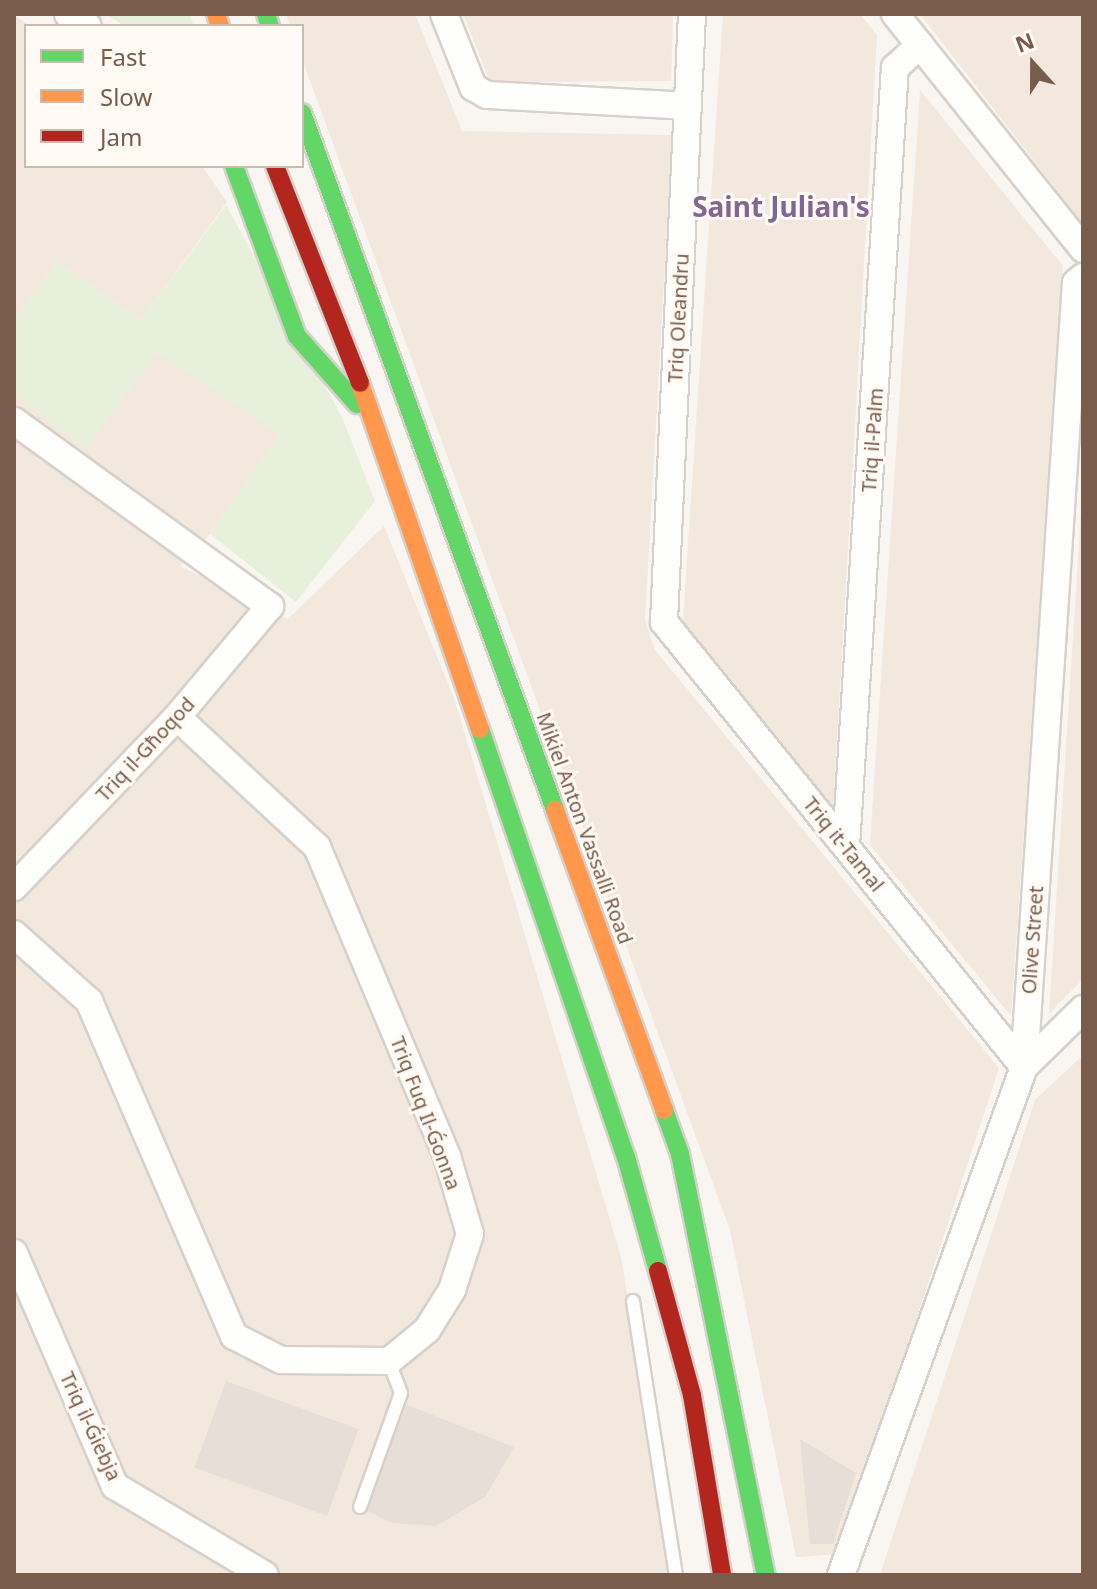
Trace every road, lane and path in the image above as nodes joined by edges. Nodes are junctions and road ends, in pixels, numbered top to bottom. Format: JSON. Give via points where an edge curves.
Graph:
{"nodes":[{"id":1,"x":444,"y":14,"type":"edge"},
{"id":2,"x":692,"y":14,"type":"edge"},
{"id":3,"x":895,"y":14,"type":"edge"},
{"id":4,"x":920,"y":45,"type":"junction"},
{"id":5,"x":687,"y":106,"type":"junction"},
{"id":6,"x":304,"y":119,"type":"edge"},
{"id":7,"x":235,"y":168,"type":"edge"},
{"id":8,"x":276,"y":168,"type":"edge"},
{"id":9,"x":1083,"y":249,"type":"edge"},
{"id":10,"x":1083,"y":277,"type":"edge"},
{"id":11,"x":14,"y":421,"type":"edge"},
{"id":12,"x":377,"y":426,"type":"junction"},
{"id":13,"x":664,"y":622,"type":"joint"},
{"id":14,"x":177,"y":717,"type":"junction"},
{"id":15,"x":846,"y":846,"type":"junction"},
{"id":16,"x":14,"y":887,"type":"edge"},
{"id":17,"x":14,"y":934,"type":"edge"},
{"id":18,"x":1081,"y":1012,"type":"edge"},
{"id":19,"x":1024,"y":1067,"type":"junction"},
{"id":20,"x":14,"y":1253,"type":"edge"},
{"id":21,"x":633,"y":1301,"type":"dead end"},
{"id":22,"x":389,"y":1361,"type":"junction"},
{"id":23,"x":360,"y":1507,"type":"dead end"},
{"id":24,"x":265,"y":1575,"type":"edge"},
{"id":25,"x":676,"y":1575,"type":"edge"},
{"id":26,"x":722,"y":1575,"type":"edge"},
{"id":27,"x":766,"y":1575,"type":"edge"},
{"id":28,"x":841,"y":1575,"type":"edge"}],
"edges":[{"from":1,"to":5,"type":"street","via":[[473,87],[487,95]]},
{"from":2,"to":5,"type":"street","name":"Triq Oleandru"},
{"from":3,"to":4,"type":"street"},
{"from":4,"to":9,"type":"street"},
{"from":4,"to":15,"type":"street","name":"Triq il-Palm","via":[[895,68]]},
{"from":5,"to":13,"type":"street","name":"Triq Oleandru"},
{"from":6,"to":27,"type":"highway","name":"Mikiel Anton Vassalli Road","via":[[680,1154]]},
{"from":7,"to":12,"type":"highway","via":[[297,336]]},
{"from":8,"to":12,"type":"highway"},
{"from":10,"to":19,"type":"street","name":"Olive Street","via":[[1076,283]]},
{"from":11,"to":14,"type":"street","name":"Triq il-Għoqod","via":[[270,606]]},
{"from":12,"to":26,"type":"highway","via":[[626,1157],[692,1395]]},
{"from":13,"to":15,"type":"street","name":"Triq it-Tamal"},
{"from":14,"to":16,"type":"street","name":"Triq il-Għoqod"},
{"from":14,"to":22,"type":"street","name":"Triq Fuq Il-Ǵonna","via":[[317,847],[447,1156],[470,1234],[452,1290],[427,1330]]},
{"from":15,"to":19,"type":"street","name":"Triq it-Tamal"},
{"from":17,"to":22,"type":"street","via":[[89,1001],[234,1336],[281,1360]]},
{"from":18,"to":19,"type":"street"},
{"from":19,"to":28,"type":"street","name":"Olive Street"},
{"from":20,"to":24,"type":"street","name":"Triq il-Ǵiebja","via":[[27,1296],[115,1486]]},
{"from":21,"to":25,"type":"lane"},
{"from":22,"to":23,"type":"lane","via":[[401,1393]]}]}
